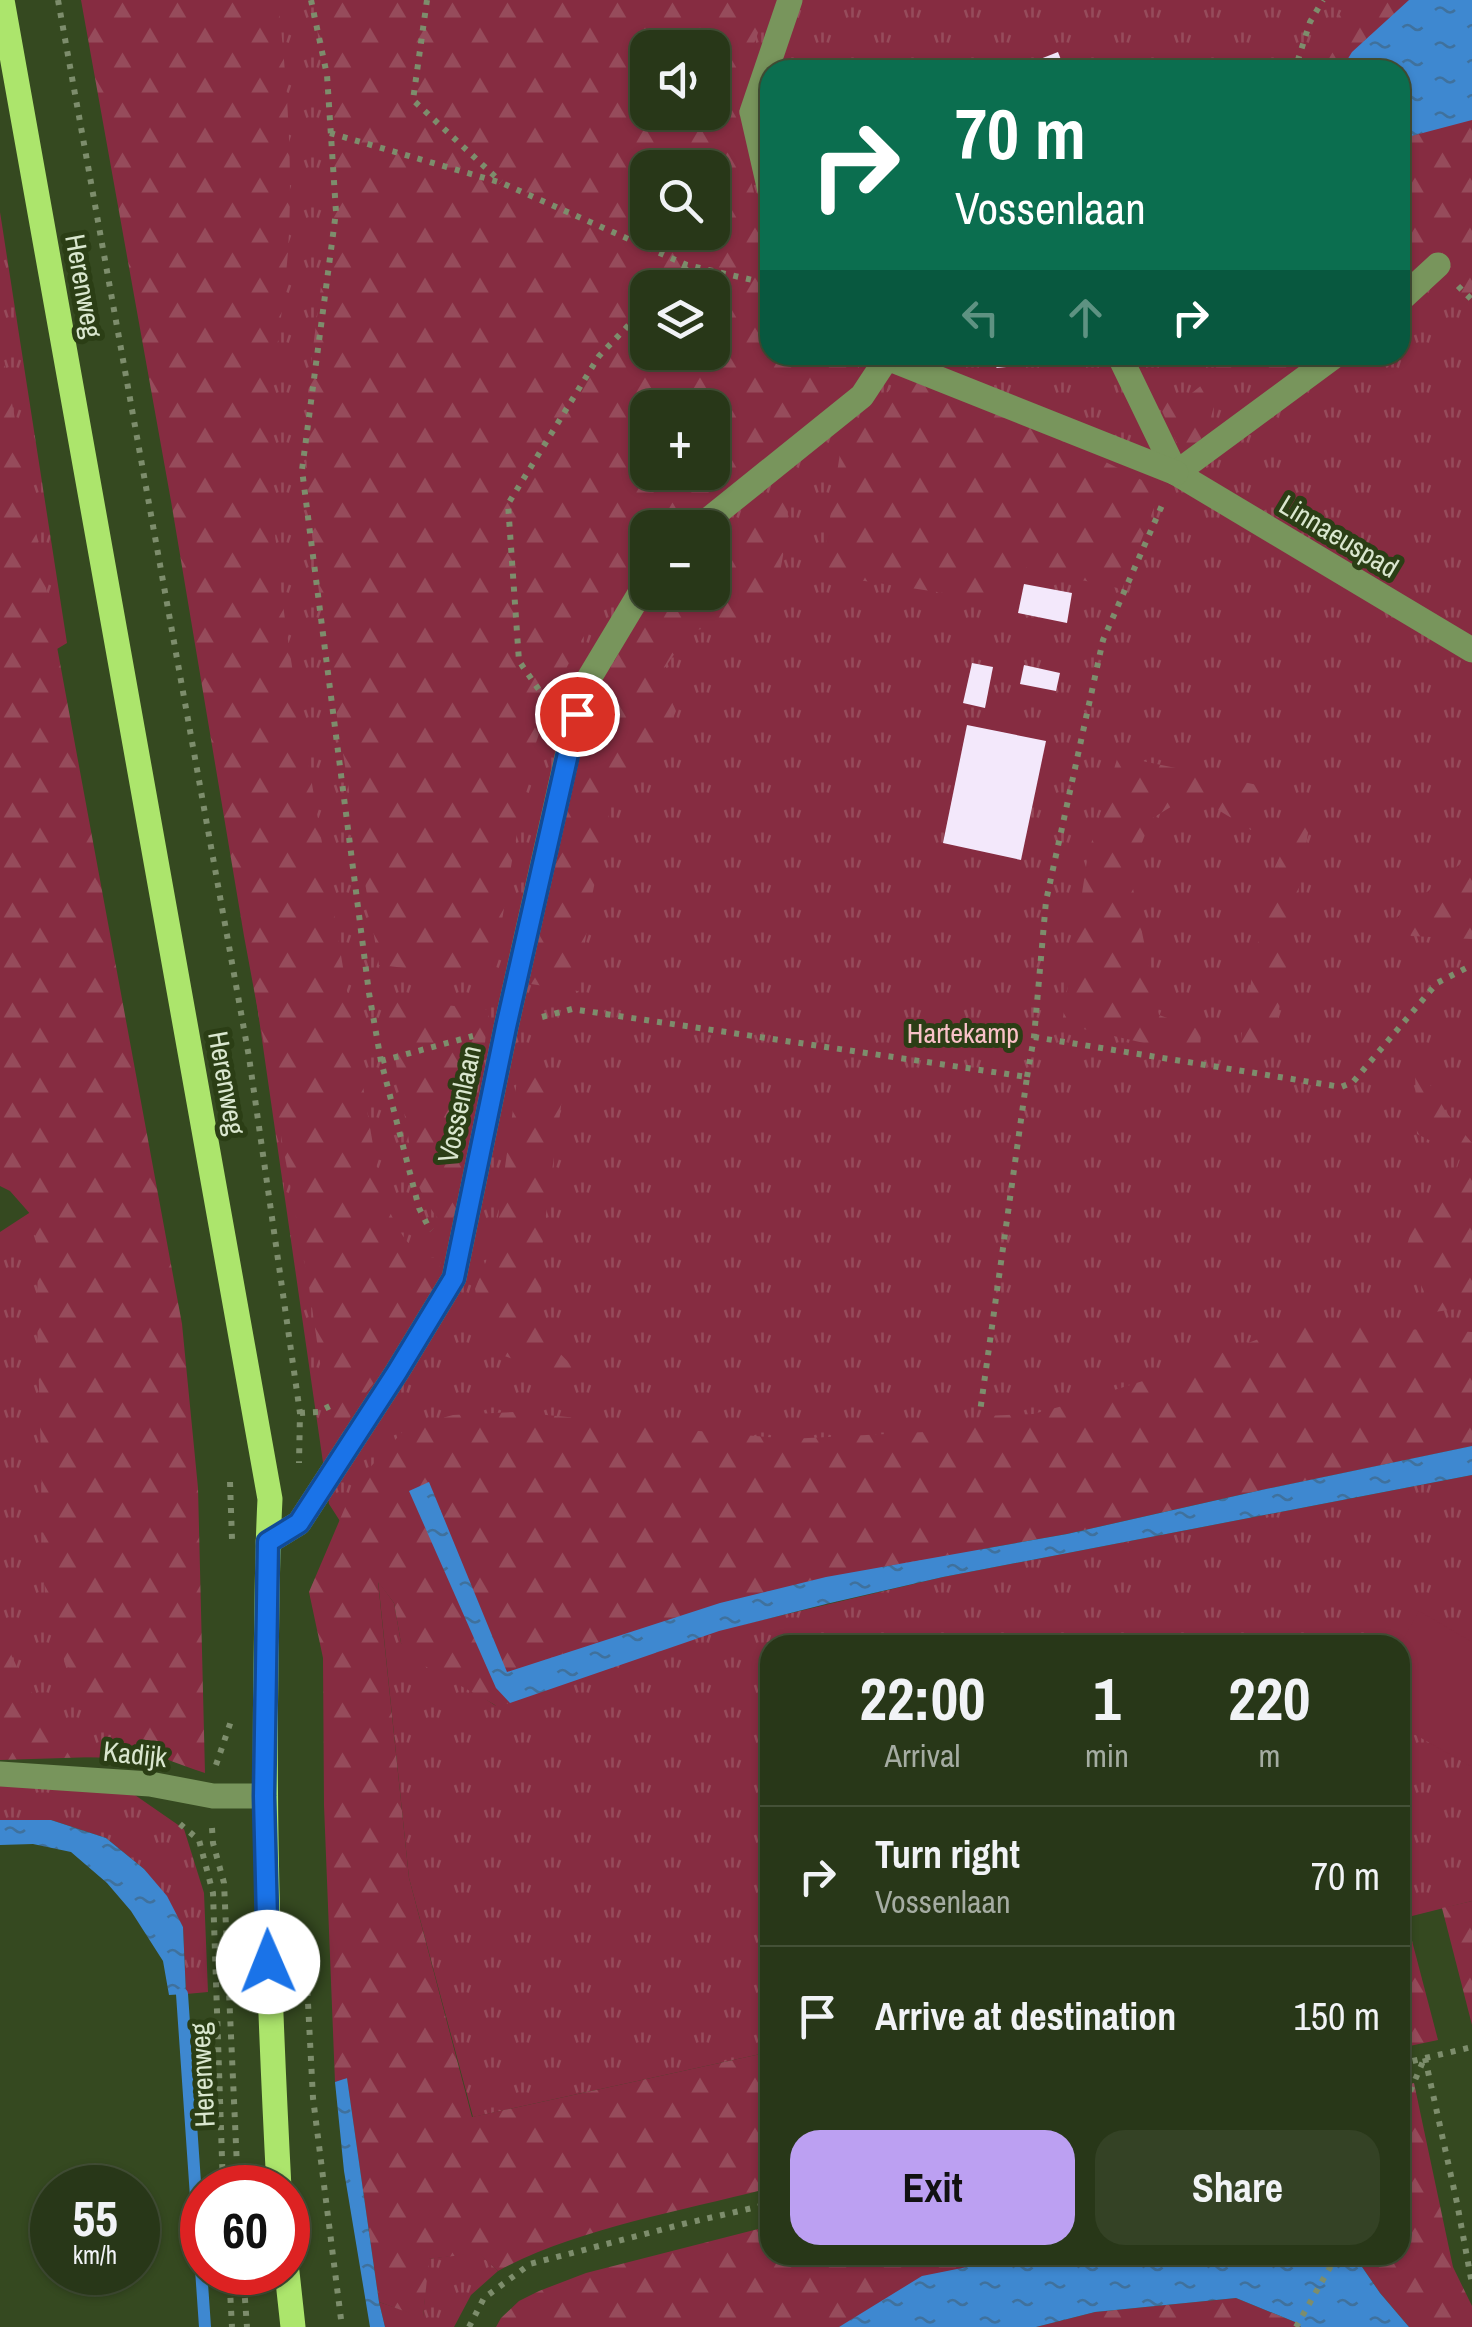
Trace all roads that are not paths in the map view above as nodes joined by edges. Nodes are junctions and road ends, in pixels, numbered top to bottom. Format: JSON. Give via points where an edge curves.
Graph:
{"nodes":[{"id":1,"x":2,"y":0,"type":"edge"},
{"id":2,"x":790,"y":0,"type":"edge"},
{"id":3,"x":770,"y":60,"type":"edge"},
{"id":4,"x":760,"y":88,"type":"edge"},
{"id":5,"x":760,"y":147,"type":"edge"},
{"id":6,"x":1438,"y":266,"type":"dead end"},
{"id":7,"x":1410,"y":291,"type":"edge"},
{"id":8,"x":881,"y":365,"type":"edge"},
{"id":9,"x":906,"y":365,"type":"edge"},
{"id":10,"x":1124,"y":365,"type":"edge"},
{"id":11,"x":1322,"y":365,"type":"edge"},
{"id":12,"x":1176,"y":473,"type":"junction"},
{"id":13,"x":720,"y":510,"type":"edge"},
{"id":14,"x":630,"y":610,"type":"edge"},
{"id":15,"x":1472,"y":650,"type":"edge"},
{"id":16,"x":268,"y":1542,"type":"junction"},
{"id":17,"x":0,"y":1774,"type":"edge"},
{"id":18,"x":264,"y":1796,"type":"junction"},
{"id":19,"x":278,"y":2165,"type":"edge"},
{"id":20,"x":290,"y":2295,"type":"edge"},
{"id":21,"x":293,"y":2327,"type":"edge"}],
"edges":[{"from":1,"to":16,"type":"main road","name":"Herenweg","via":[[270,1498]]},
{"from":2,"to":3,"type":"street"},
{"from":4,"to":5,"type":"street","via":[[752,112]]},
{"from":6,"to":7,"type":"street"},
{"from":8,"to":13,"type":"street","via":[[862,396]]},
{"from":9,"to":12,"type":"street","name":"Linnaeuspad"},
{"from":10,"to":12,"type":"street"},
{"from":11,"to":12,"type":"street"},
{"from":12,"to":15,"type":"street","name":"Linnaeuspad"},
{"from":14,"to":16,"type":"street","name":"Vossenlaan","via":[[582,690],[454,1278],[299,1523]]},
{"from":16,"to":18,"type":"main road","name":"Herenweg"},
{"from":17,"to":18,"type":"street","name":"Kadijk"},
{"from":18,"to":19,"type":"main road","name":"Herenweg"},
{"from":20,"to":21,"type":"main road"}]}
